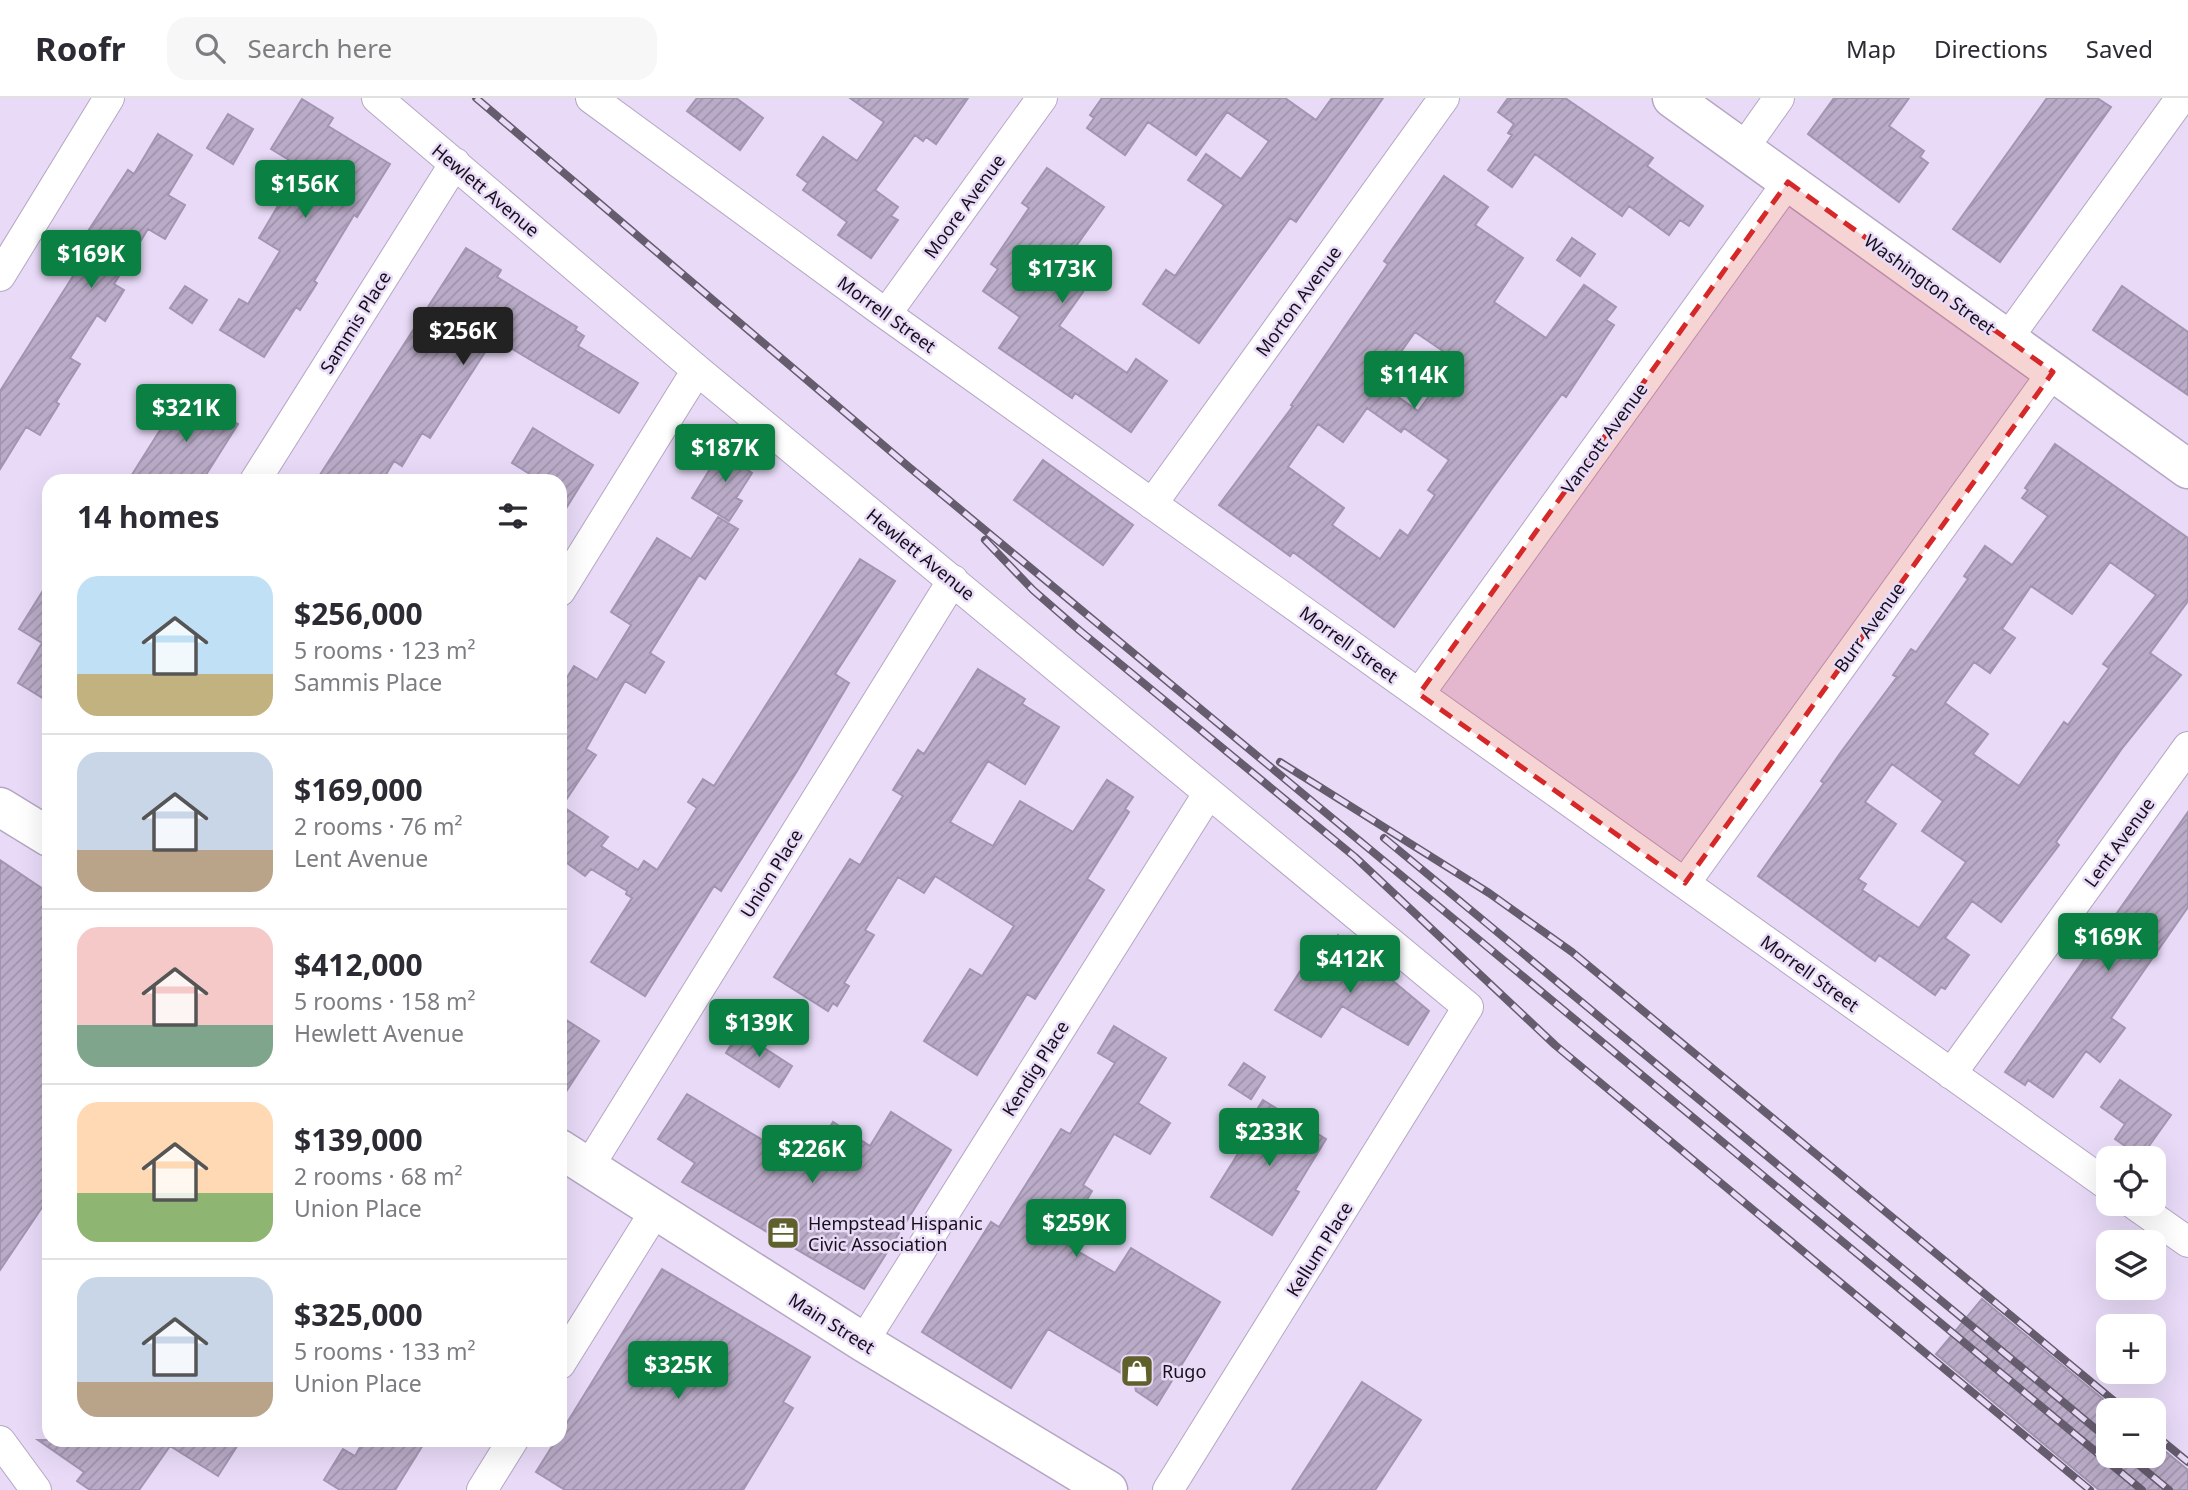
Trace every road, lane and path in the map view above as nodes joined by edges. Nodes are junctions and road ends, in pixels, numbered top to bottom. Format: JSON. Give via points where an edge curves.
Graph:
{"nodes":[{"id":1,"x":109,"y":98,"type":"edge"},
{"id":2,"x":377,"y":98,"type":"edge"},
{"id":3,"x":1042,"y":98,"type":"edge"},
{"id":4,"x":1444,"y":98,"type":"edge"},
{"id":5,"x":1672,"y":98,"type":"edge"},
{"id":6,"x":1779,"y":98,"type":"edge"},
{"id":7,"x":2181,"y":98,"type":"edge"},
{"id":8,"x":611,"y":104,"type":"edge"},
{"id":9,"x":1743,"y":149,"type":"junction"},
{"id":10,"x":455,"y":163,"type":"junction"},
{"id":11,"x":1788,"y":182,"type":"junction"},
{"id":12,"x":0,"y":276,"type":"edge"},
{"id":13,"x":886,"y":314,"type":"junction"},
{"id":14,"x":2007,"y":339,"type":"junction"},
{"id":15,"x":697,"y":370,"type":"junction"},
{"id":16,"x":2053,"y":372,"type":"junction"},
{"id":17,"x":2188,"y":469,"type":"edge"},
{"id":18,"x":259,"y":474,"type":"edge"},
{"id":19,"x":1152,"y":503,"type":"junction"},
{"id":20,"x":953,"y":580,"type":"junction"},
{"id":21,"x":567,"y":581,"type":"edge"},
{"id":22,"x":1419,"y":694,"type":"junction"},
{"id":23,"x":2188,"y":747,"type":"edge"},
{"id":24,"x":1208,"y":794,"type":"junction"},
{"id":25,"x":0,"y":807,"type":"edge"},
{"id":26,"x":42,"y":825,"type":"edge"},
{"id":27,"x":1685,"y":883,"type":"junction"},
{"id":28,"x":1468,"y":1007,"type":"joint"},
{"id":29,"x":1951,"y":1074,"type":"junction"},
{"id":30,"x":574,"y":1158,"type":"edge"},
{"id":31,"x":2096,"y":1177,"type":"edge"},
{"id":32,"x":656,"y":1210,"type":"junction"},
{"id":33,"x":2151,"y":1216,"type":"edge"},
{"id":34,"x":2188,"y":1242,"type":"edge"},
{"id":35,"x":863,"y":1342,"type":"junction"},
{"id":36,"x":567,"y":1353,"type":"edge"},
{"id":37,"x":0,"y":1441,"type":"edge"},
{"id":38,"x":509,"y":1447,"type":"edge"},
{"id":39,"x":36,"y":1490,"type":"edge"},
{"id":40,"x":482,"y":1490,"type":"edge"},
{"id":41,"x":1108,"y":1490,"type":"edge"},
{"id":42,"x":1168,"y":1490,"type":"edge"}],
"edges":[{"from":1,"to":12,"type":"street"},
{"from":2,"to":10,"type":"street","name":"Hewlett Avenue"},
{"from":3,"to":13,"type":"street","name":"Moore Avenue"},
{"from":4,"to":19,"type":"street","name":"Morton Avenue"},
{"from":5,"to":9,"type":"street","name":"Washington Street"},
{"from":6,"to":9,"type":"street"},
{"from":7,"to":14,"type":"street"},
{"from":8,"to":13,"type":"street","name":"Morrell Street"},
{"from":9,"to":11,"type":"street","name":"Washington Street"},
{"from":10,"to":15,"type":"street","name":"Hewlett Avenue"},
{"from":10,"to":18,"type":"street","name":"Sammis Place"},
{"from":11,"to":14,"type":"street","name":"Washington Street"},
{"from":11,"to":22,"type":"street","name":"Vancott Avenue"},
{"from":13,"to":19,"type":"street","name":"Morrell Street"},
{"from":14,"to":16,"type":"street","name":"Washington Street"},
{"from":15,"to":20,"type":"street","name":"Hewlett Avenue"},
{"from":15,"to":21,"type":"street"},
{"from":16,"to":17,"type":"street","name":"Washington Street"},
{"from":16,"to":27,"type":"street","name":"Burr Avenue"},
{"from":19,"to":22,"type":"street","name":"Morrell Street"},
{"from":20,"to":24,"type":"street","name":"Hewlett Avenue"},
{"from":20,"to":30,"type":"street","name":"Union Place"},
{"from":22,"to":27,"type":"street","name":"Morrell Street"},
{"from":23,"to":29,"type":"street","name":"Lent Avenue"},
{"from":24,"to":28,"type":"street","name":"Hewlett Avenue"},
{"from":24,"to":35,"type":"street","name":"Kendig Place"},
{"from":25,"to":26,"type":"street"},
{"from":27,"to":29,"type":"street","name":"Morrell Street"},
{"from":28,"to":42,"type":"street","name":"Kellum Place"},
{"from":29,"to":31,"type":"street","name":"Morrell Street"},
{"from":30,"to":32,"type":"street","name":"Main Street"},
{"from":32,"to":35,"type":"street","name":"Main Street"},
{"from":32,"to":36,"type":"street"},
{"from":33,"to":34,"type":"street"},
{"from":35,"to":41,"type":"street","name":"Main Street"},
{"from":37,"to":39,"type":"street"},
{"from":38,"to":40,"type":"street"}]}
